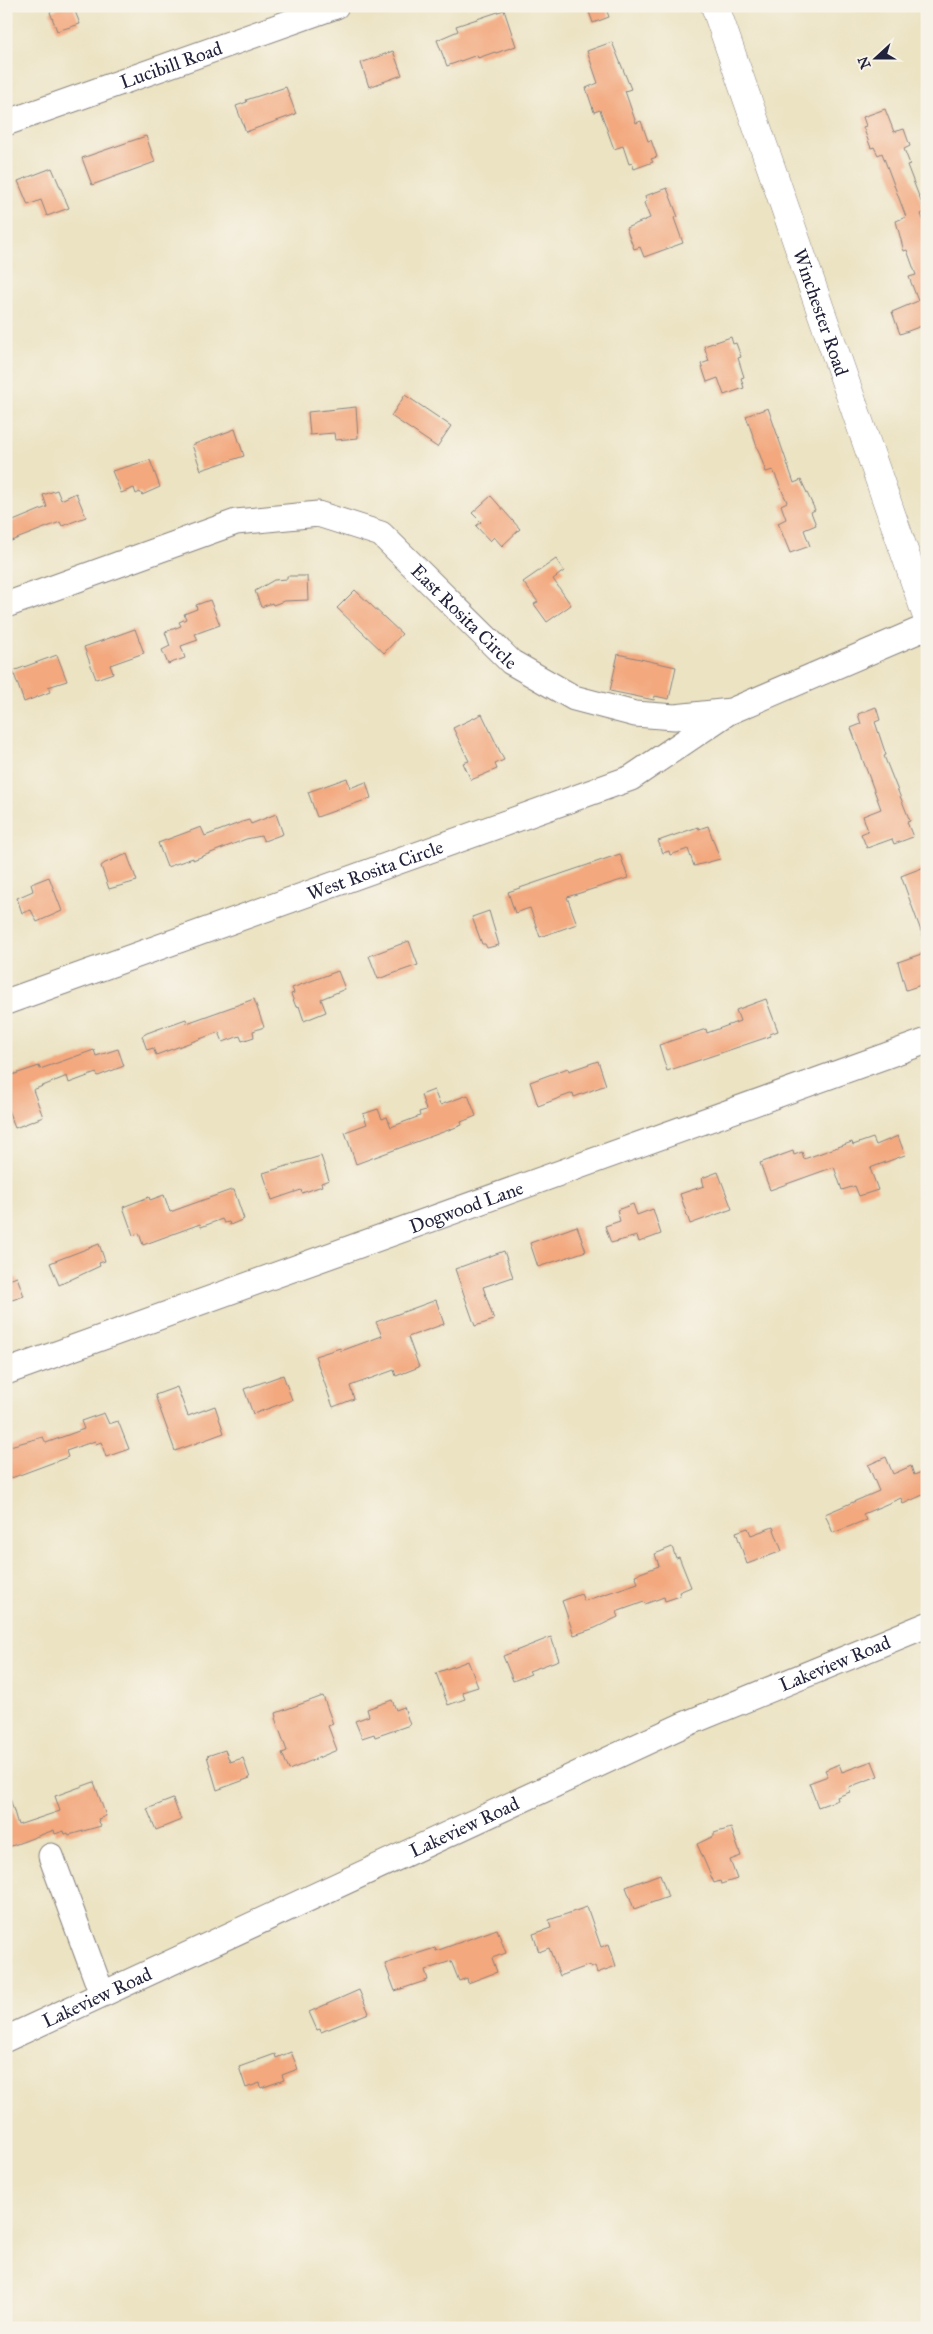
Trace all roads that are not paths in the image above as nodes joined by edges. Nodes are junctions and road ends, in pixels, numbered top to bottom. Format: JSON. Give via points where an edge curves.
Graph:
{"nodes":[{"id":1,"x":336,"y":6,"type":"edge"},
{"id":2,"x":715,"y":6,"type":"edge"},
{"id":3,"x":6,"y":123,"type":"edge"},
{"id":4,"x":6,"y":605,"type":"edge"},
{"id":5,"x":927,"y":617,"type":"edge"},
{"id":6,"x":927,"y":627,"type":"edge"},
{"id":7,"x":731,"y":711,"type":"junction"},
{"id":8,"x":6,"y":1002,"type":"edge"},
{"id":9,"x":927,"y":1041,"type":"edge"},
{"id":10,"x":6,"y":1372,"type":"edge"},
{"id":11,"x":927,"y":1625,"type":"edge"},
{"id":12,"x":51,"y":1856,"type":"dead end"},
{"id":13,"x":102,"y":1994,"type":"junction"},
{"id":14,"x":6,"y":2039,"type":"edge"}],
"edges":[{"from":1,"to":3,"type":"street","name":"Lucibill Road"},
{"from":2,"to":5,"type":"main road","name":"Winchester Road"},
{"from":4,"to":7,"type":"street","name":"East Rosita Circle","via":[[236,522],[318,514],[381,534],[511,662],[574,698],[635,714],[675,717]]},
{"from":6,"to":7,"type":"street","name":"East Rosita Circle"},
{"from":7,"to":8,"type":"street","name":"West Rosita Circle","via":[[630,778]]},
{"from":9,"to":10,"type":"street","name":"Dogwood Lane"},
{"from":11,"to":13,"type":"street","name":"Lakeview Road","via":[[681,1726]]},
{"from":12,"to":13,"type":"street"},
{"from":13,"to":14,"type":"street","name":"Lakeview Road"}]}
